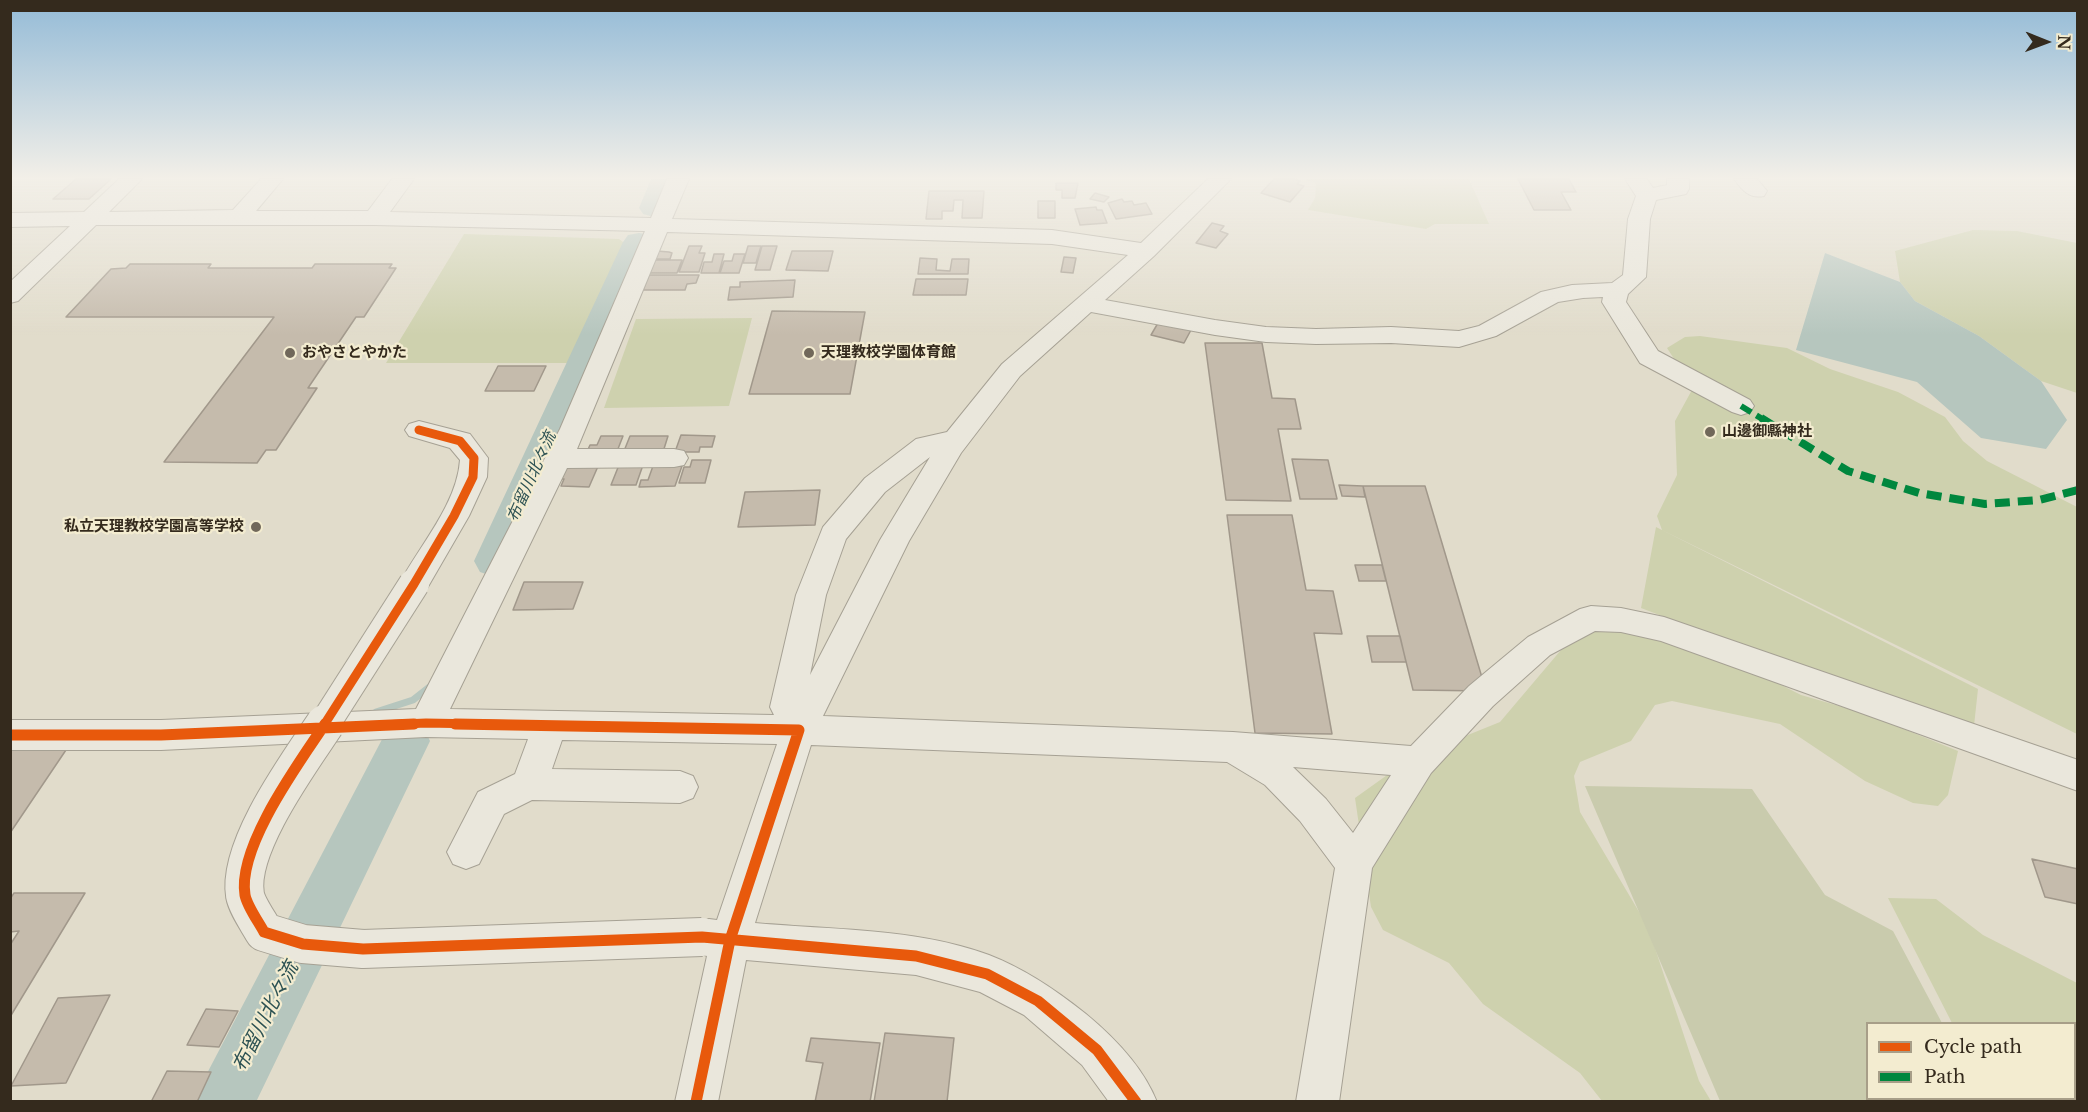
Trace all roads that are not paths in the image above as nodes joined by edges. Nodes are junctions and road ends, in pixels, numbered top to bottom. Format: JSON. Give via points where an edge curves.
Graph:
{"nodes":[{"id":1,"x":78,"y":231,"type":"edge"},
{"id":2,"x":646,"y":231,"type":"edge"},
{"id":3,"x":846,"y":231,"type":"edge"},
{"id":4,"x":1167,"y":231,"type":"edge"},
{"id":5,"x":1638,"y":231,"type":"edge"},
{"id":6,"x":1146,"y":252,"type":"junction"},
{"id":7,"x":1617,"y":291,"type":"junction"},
{"id":8,"x":10,"y":296,"type":"edge"},
{"id":9,"x":1088,"y":304,"type":"junction"},
{"id":10,"x":1741,"y":406,"type":"dead end"},
{"id":11,"x":419,"y":430,"type":"dead end"},
{"id":12,"x":956,"y":439,"type":"junction"},
{"id":13,"x":674,"y":458,"type":"dead end"},
{"id":14,"x":558,"y":459,"type":"junction"},
{"id":15,"x":426,"y":723,"type":"junction"},
{"id":16,"x":550,"y":725,"type":"junction"},
{"id":17,"x":799,"y":730,"type":"junction"},
{"id":18,"x":10,"y":735,"type":"edge"},
{"id":19,"x":1233,"y":747,"type":"junction"},
{"id":20,"x":1419,"y":762,"type":"junction"},
{"id":21,"x":2078,"y":776,"type":"edge"},
{"id":22,"x":529,"y":784,"type":"junction"},
{"id":23,"x":680,"y":788,"type":"dead end"},
{"id":24,"x":466,"y":852,"type":"dead end"},
{"id":25,"x":1354,"y":864,"type":"junction"},
{"id":26,"x":716,"y":939,"type":"junction"},
{"id":27,"x":696,"y":1101,"type":"edge"},
{"id":28,"x":1136,"y":1101,"type":"edge"},
{"id":29,"x":1317,"y":1101,"type":"edge"}],
"edges":[{"from":1,"to":8,"type":"street"},
{"from":2,"to":14,"type":"street"},
{"from":3,"to":6,"type":"street","via":[[1052,237]]},
{"from":4,"to":6,"type":"street"},
{"from":5,"to":7,"type":"street","via":[[1634,277]]},
{"from":6,"to":9,"type":"street"},
{"from":7,"to":9,"type":"street","via":[[1575,291],[1530,306],[1484,333],[1460,339],[1291,336],[1214,327]]},
{"from":7,"to":10,"type":"street","via":[[1614,302],[1648,357]]},
{"from":9,"to":12,"type":"street","via":[[1011,370]]},
{"from":11,"to":26,"type":"street","bridge":true,"via":[[460,441],[474,458],[473,477],[414,584],[277,798],[248,858],[245,895],[264,932],[303,944],[363,949]]},
{"from":12,"to":17,"type":"street","via":[[895,540]]},
{"from":12,"to":17,"type":"street","via":[[926,446],[875,485],[833,535],[811,595],[787,707]]},
{"from":13,"to":14,"type":"street"},
{"from":14,"to":15,"type":"street"},
{"from":15,"to":16,"type":"street"},
{"from":15,"to":18,"type":"street","via":[[160,735]]},
{"from":16,"to":17,"type":"street"},
{"from":16,"to":22,"type":"street"},
{"from":17,"to":19,"type":"street"},
{"from":17,"to":26,"type":"street"},
{"from":19,"to":20,"type":"street"},
{"from":19,"to":25,"type":"street","via":[[1277,774],[1313,810]]},
{"from":20,"to":21,"type":"street","via":[[1481,696],[1539,646],[1591,618],[1664,629]]},
{"from":20,"to":25,"type":"street"},
{"from":22,"to":23,"type":"street"},
{"from":22,"to":24,"type":"street","via":[[491,803]]},
{"from":25,"to":29,"type":"street"},
{"from":26,"to":27,"type":"street"},
{"from":26,"to":28,"type":"street","via":[[916,956],[987,974],[1038,1001],[1097,1050]]}]}
